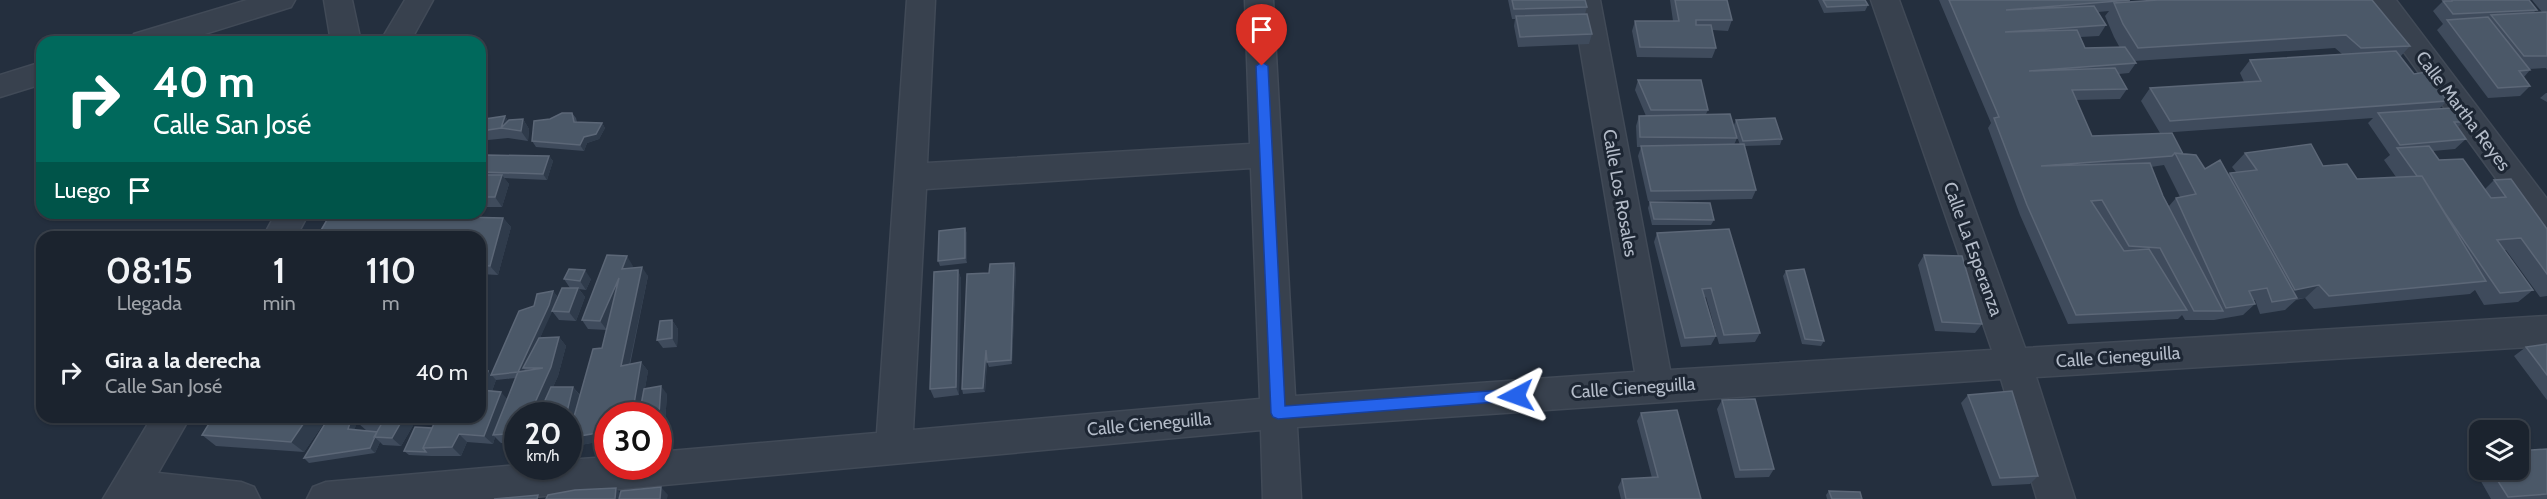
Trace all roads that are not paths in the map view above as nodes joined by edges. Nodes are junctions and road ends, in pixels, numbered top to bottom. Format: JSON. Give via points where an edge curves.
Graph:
{"nodes":[{"id":1,"x":281,"y":0,"type":"edge"},
{"id":2,"x":338,"y":0,"type":"edge"},
{"id":3,"x":419,"y":0,"type":"edge"},
{"id":4,"x":921,"y":0,"type":"edge"},
{"id":5,"x":1259,"y":0,"type":"edge"},
{"id":6,"x":1586,"y":0,"type":"edge"},
{"id":7,"x":1885,"y":0,"type":"edge"},
{"id":8,"x":2380,"y":0,"type":"edge"},
{"id":9,"x":164,"y":36,"type":"edge"},
{"id":10,"x":345,"y":36,"type":"edge"},
{"id":11,"x":398,"y":36,"type":"edge"},
{"id":12,"x":36,"y":75,"type":"edge"},
{"id":13,"x":0,"y":86,"type":"edge"},
{"id":14,"x":1266,"y":155,"type":"junction"},
{"id":15,"x":910,"y":177,"type":"junction"},
{"id":16,"x":2547,"y":223,"type":"edge"},
{"id":17,"x":2547,"y":331,"type":"edge"},
{"id":18,"x":2014,"y":364,"type":"junction"},
{"id":19,"x":1655,"y":386,"type":"junction"},
{"id":20,"x":1278,"y":413,"type":"junction"},
{"id":21,"x":167,"y":423,"type":"edge"},
{"id":22,"x":894,"y":447,"type":"junction"},
{"id":23,"x":126,"y":493,"type":"edge"},
{"id":24,"x":241,"y":499,"type":"edge"},
{"id":25,"x":326,"y":499,"type":"edge"},
{"id":26,"x":1282,"y":499,"type":"edge"},
{"id":27,"x":2056,"y":499,"type":"edge"}],
"edges":[{"from":1,"to":9,"type":"street"},
{"from":2,"to":10,"type":"street"},
{"from":3,"to":11,"type":"street"},
{"from":4,"to":15,"type":"street"},
{"from":5,"to":14,"type":"street"},
{"from":6,"to":19,"type":"street","name":"Calle Los Rosales"},
{"from":7,"to":18,"type":"street","name":"Calle La Esperanza"},
{"from":8,"to":16,"type":"street","name":"Calle Martha Reyes"},
{"from":12,"to":13,"type":"street"},
{"from":14,"to":15,"type":"street"},
{"from":14,"to":20,"type":"street"},
{"from":15,"to":22,"type":"street"},
{"from":17,"to":18,"type":"street","name":"Calle Cieneguilla"},
{"from":18,"to":19,"type":"street","name":"Calle Cieneguilla"},
{"from":18,"to":27,"type":"street","name":"Calle La Esperanza"},
{"from":19,"to":20,"type":"street","name":"Calle Cieneguilla"},
{"from":20,"to":22,"type":"street","name":"Calle Cieneguilla"},
{"from":20,"to":26,"type":"street"},
{"from":21,"to":23,"type":"street"},
{"from":22,"to":25,"type":"street","name":"Calle Cieneguilla"},
{"from":23,"to":24,"type":"street"}]}
